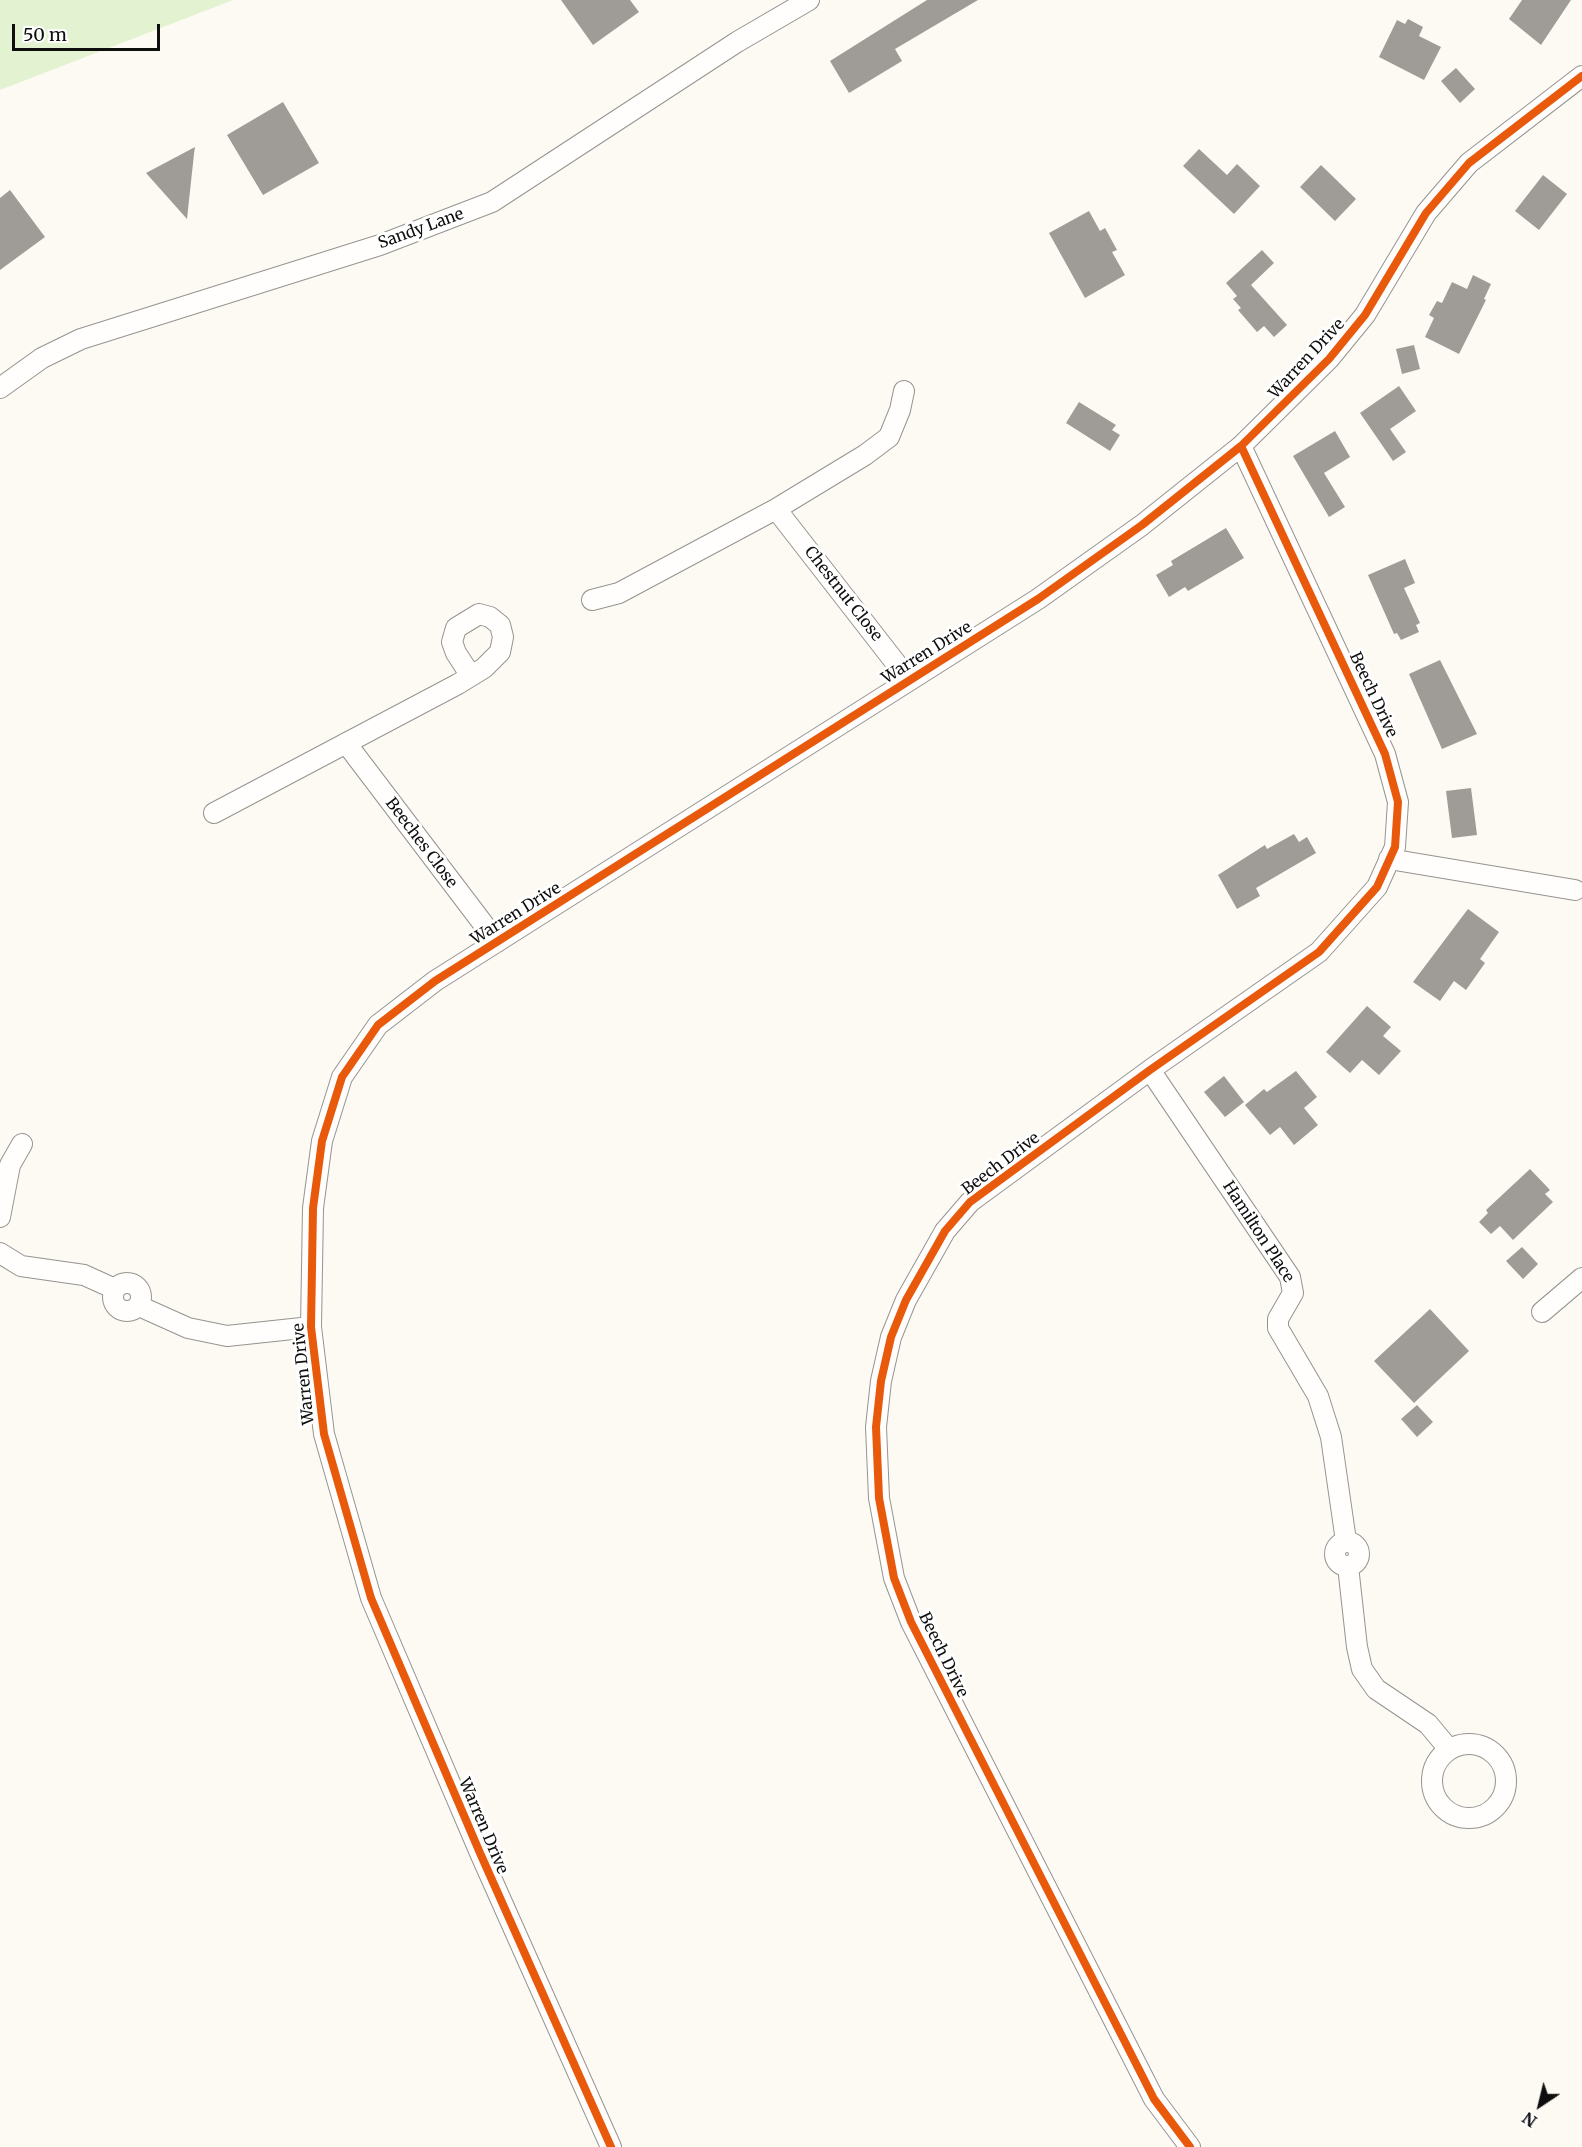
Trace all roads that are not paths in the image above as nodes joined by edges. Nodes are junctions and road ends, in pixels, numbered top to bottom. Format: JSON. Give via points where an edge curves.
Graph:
{"nodes":[{"id":1,"x":809,"y":0,"type":"edge"},
{"id":2,"x":1582,"y":76,"type":"edge"},
{"id":3,"x":0,"y":388,"type":"edge"},
{"id":4,"x":904,"y":391,"type":"dead end"},
{"id":5,"x":1241,"y":446,"type":"junction"},
{"id":6,"x":776,"y":508,"type":"junction"},
{"id":7,"x":592,"y":600,"type":"dead end"},
{"id":8,"x":465,"y":680,"type":"dead end"},
{"id":9,"x":909,"y":680,"type":"junction"},
{"id":10,"x":346,"y":743,"type":"junction"},
{"id":11,"x":214,"y":813,"type":"dead end"},
{"id":12,"x":1389,"y":860,"type":"junction"},
{"id":13,"x":1575,"y":890,"type":"dead end"},
{"id":14,"x":497,"y":942,"type":"junction"},
{"id":15,"x":1150,"y":1070,"type":"junction"},
{"id":16,"x":22,"y":1144,"type":"dead end"},
{"id":17,"x":0,"y":1217,"type":"edge"},
{"id":18,"x":0,"y":1253,"type":"edge"},
{"id":19,"x":1582,"y":1278,"type":"edge"},
{"id":20,"x":1542,"y":1312,"type":"dead end"},
{"id":21,"x":311,"y":1327,"type":"junction"},
{"id":22,"x":1448,"y":1748,"type":"dead end"},
{"id":23,"x":611,"y":2147,"type":"edge"},
{"id":24,"x":1190,"y":2147,"type":"edge"}],
"edges":[{"from":1,"to":3,"type":"street","name":"Sandy Lane","via":[[737,42],[492,202],[380,244],[81,339],[42,358]]},
{"from":2,"to":5,"type":"street","name":"Warren Drive","via":[[1469,163],[1426,213],[1365,315],[1329,359]]},
{"from":4,"to":6,"type":"street","via":[[894,428],[882,444]]},
{"from":5,"to":9,"type":"street","name":"Warren Drive","via":[[1142,525],[1038,599]]},
{"from":5,"to":12,"type":"street","name":"Beech Drive","via":[[1385,754],[1398,802],[1395,847]]},
{"from":6,"to":7,"type":"street","via":[[619,593]]},
{"from":6,"to":9,"type":"street","name":"Chestnut Close"},
{"from":8,"to":10,"type":"street"},
{"from":9,"to":14,"type":"street","name":"Warren Drive"},
{"from":10,"to":11,"type":"street"},
{"from":10,"to":14,"type":"street","name":"Beeches Close"},
{"from":12,"to":13,"type":"street"},
{"from":12,"to":15,"type":"street","name":"Beech Drive","via":[[1377,887],[1319,952]]},
{"from":14,"to":21,"type":"street","name":"Warren Drive","via":[[435,981],[378,1025],[342,1077],[322,1141],[313,1208]]},
{"from":15,"to":22,"type":"street","name":"Hamilton Place","via":[[1290,1277],[1293,1293],[1278,1319],[1278,1328],[1318,1396],[1331,1437],[1346,1541],[1338,1546],[1335,1555],[1339,1563],[1348,1566],[1362,1669],[1376,1689],[1428,1724]]},
{"from":15,"to":24,"type":"street","name":"Beech Drive","via":[[970,1202],[945,1231],[906,1300],[891,1337],[876,1427],[879,1498],[894,1578],[910,1622],[1154,2099]]},
{"from":16,"to":17,"type":"street","via":[[10,1165]]},
{"from":18,"to":21,"type":"street","via":[[21,1266],[84,1275],[115,1289],[124,1283],[135,1285],[141,1295],[139,1306],[188,1328],[227,1336]]},
{"from":19,"to":20,"type":"street"},
{"from":21,"to":23,"type":"street","name":"Warren Drive","via":[[324,1434],[371,1598]]}]}
